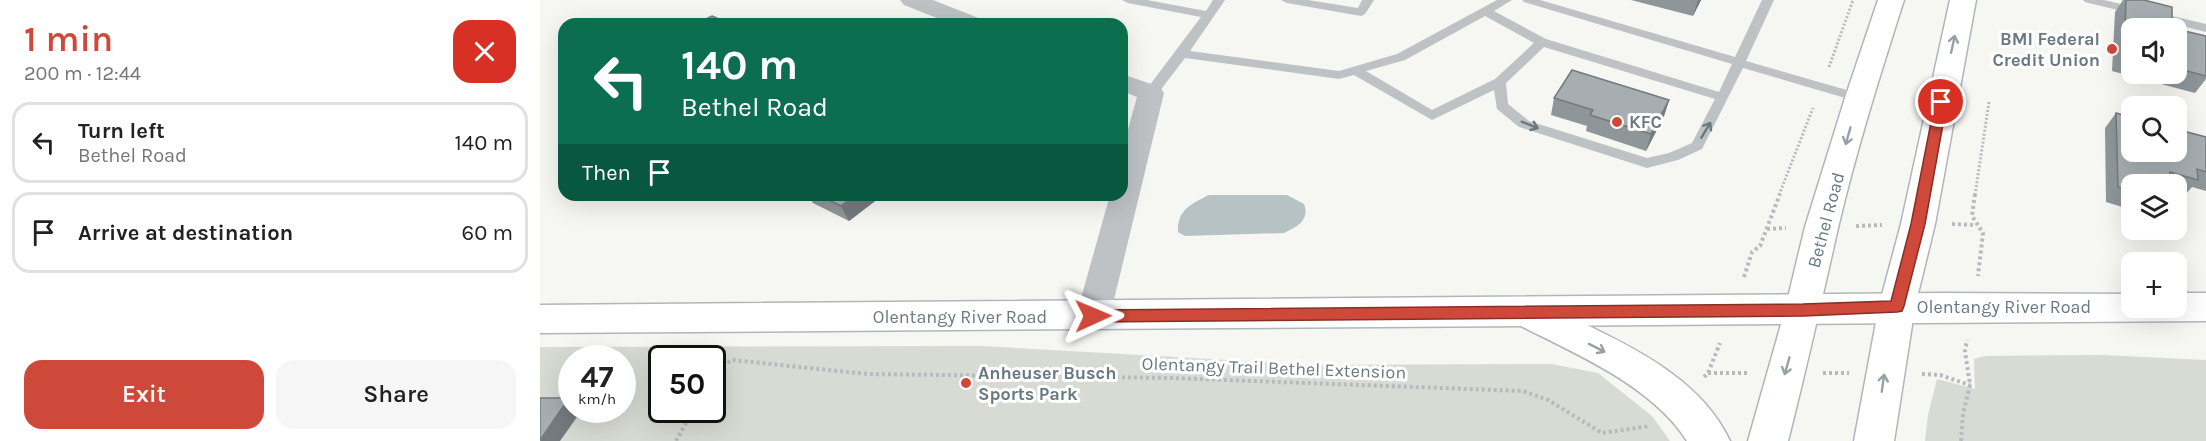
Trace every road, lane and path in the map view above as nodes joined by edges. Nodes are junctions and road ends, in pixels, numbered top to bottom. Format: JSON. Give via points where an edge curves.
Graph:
{"nodes":[{"id":1,"x":912,"y":0,"type":"edge"},
{"id":2,"x":1128,"y":0,"type":"edge"},
{"id":3,"x":1219,"y":0,"type":"edge"},
{"id":4,"x":1287,"y":0,"type":"edge"},
{"id":5,"x":1368,"y":0,"type":"edge"},
{"id":6,"x":1506,"y":0,"type":"edge"},
{"id":7,"x":1528,"y":0,"type":"edge"},
{"id":8,"x":1768,"y":0,"type":"edge"},
{"id":9,"x":1853,"y":0,"type":"edge"},
{"id":10,"x":1891,"y":0,"type":"edge"},
{"id":11,"x":1963,"y":0,"type":"edge"},
{"id":12,"x":2089,"y":0,"type":"edge"},
{"id":13,"x":1486,"y":12,"type":"junction"},
{"id":14,"x":1210,"y":15,"type":"junction"},
{"id":15,"x":958,"y":18,"type":"edge"},
{"id":16,"x":2206,"y":28,"type":"edge"},
{"id":17,"x":1542,"y":42,"type":"junction"},
{"id":18,"x":1182,"y":54,"type":"junction"},
{"id":19,"x":1739,"y":63,"type":"junction"},
{"id":20,"x":1355,"y":70,"type":"junction"},
{"id":21,"x":1500,"y":82,"type":"junction"},
{"id":22,"x":1128,"y":84,"type":"edge"},
{"id":23,"x":1821,"y":87,"type":"junction"},
{"id":24,"x":1150,"y":93,"type":"junction"},
{"id":25,"x":1723,"y":97,"type":"junction"},
{"id":26,"x":1859,"y":98,"type":"junction"},
{"id":27,"x":1989,"y":102,"type":"dead end"},
{"id":28,"x":1128,"y":179,"type":"edge"},
{"id":29,"x":1122,"y":201,"type":"edge"},
{"id":30,"x":1918,"y":224,"type":"junction"},
{"id":31,"x":1976,"y":225,"type":"junction"},
{"id":32,"x":1822,"y":227,"type":"junction"},
{"id":33,"x":1767,"y":229,"type":"junction"},
{"id":34,"x":1983,"y":233,"type":"dead end"},
{"id":35,"x":1752,"y":252,"type":"dead end"},
{"id":36,"x":1897,"y":306,"type":"junction"},
{"id":37,"x":2206,"y":307,"type":"edge"},
{"id":38,"x":2121,"y":308,"type":"edge"},
{"id":39,"x":2187,"y":308,"type":"edge"},
{"id":40,"x":1803,"y":310,"type":"junction"},
{"id":41,"x":1526,"y":312,"type":"junction"},
{"id":42,"x":1093,"y":316,"type":"junction"},
{"id":43,"x":540,"y":319,"type":"edge"},
{"id":44,"x":726,"y":364,"type":"edge"},
{"id":45,"x":1708,"y":373,"type":"dead end"},
{"id":46,"x":1785,"y":373,"type":"junction"},
{"id":47,"x":1884,"y":373,"type":"junction"},
{"id":48,"x":686,"y":423,"type":"edge"},
{"id":49,"x":1648,"y":427,"type":"dead end"},
{"id":50,"x":676,"y":441,"type":"edge"},
{"id":51,"x":1710,"y":441,"type":"edge"},
{"id":52,"x":1768,"y":441,"type":"edge"},
{"id":53,"x":1874,"y":441,"type":"edge"},
{"id":54,"x":1960,"y":441,"type":"edge"}],
"edges":[{"from":1,"to":15,"type":"street"},
{"from":2,"to":14,"type":"lane"},
{"from":3,"to":14,"type":"lane"},
{"from":4,"to":5,"type":"lane","via":[[1361,12]]},
{"from":6,"to":13,"type":"lane"},
{"from":7,"to":19,"type":"lane"},
{"from":8,"to":19,"type":"lane"},
{"from":9,"to":23,"type":"path"},
{"from":10,"to":26,"type":"main road","name":"Bethel Road"},
{"from":30,"to":11,"type":"main road","one_way":true},
{"from":12,"to":16,"type":"lane"},
{"from":13,"to":17,"type":"lane"},
{"from":13,"to":20,"type":"lane","via":[[1401,57]]},
{"from":14,"to":18,"type":"lane"},
{"from":17,"to":21,"type":"lane"},
{"from":17,"to":25,"type":"lane"},
{"from":18,"to":20,"type":"lane","via":[[1340,75]]},
{"from":18,"to":24,"type":"lane"},
{"from":19,"to":23,"type":"lane"},
{"from":19,"to":25,"type":"lane"},
{"from":20,"to":21,"type":"lane","via":[[1431,116]]},
{"from":21,"to":25,"type":"lane","one_way":true,"via":[[1502,106],[1524,124],[1647,163],[1697,146]]},
{"from":22,"to":24,"type":"street"},
{"from":23,"to":26,"type":"lane"},
{"from":23,"to":33,"type":"path"},
{"from":24,"to":28,"type":"street"},
{"from":26,"to":32,"type":"main road","name":"Bethel Road","one_way":true},
{"from":27,"to":31,"type":"path","via":[[1972,216]]},
{"from":29,"to":42,"type":"street"},
{"from":30,"to":31,"type":"path"},
{"from":30,"to":32,"type":"path"},
{"from":30,"to":36,"type":"main road"},
{"from":31,"to":34,"type":"path"},
{"from":32,"to":33,"type":"path"},
{"from":32,"to":40,"type":"main road","name":"Bethel Road"},
{"from":33,"to":35,"type":"path","via":[[1760,246]]},
{"from":36,"to":38,"type":"main road","name":"Olentangy River Road"},
{"from":36,"to":40,"type":"main road","name":"Olentangy River Road"},
{"from":36,"to":47,"type":"main road"},
{"from":37,"to":39,"type":"main road","name":"Olentangy River Road"},
{"from":40,"to":41,"type":"main road","name":"Olentangy River Road"},
{"from":40,"to":46,"type":"main road","name":"Bethel Road","one_way":true},
{"from":41,"to":42,"type":"main road","name":"Olentangy River Road"},
{"from":41,"to":51,"type":"main road","one_way":true,"via":[[1630,365],[1701,424]]},
{"from":42,"to":43,"type":"main road","name":"Olentangy River Road"},
{"from":44,"to":49,"type":"path","name":"Olentangy Trail Bethel Extension","via":[[732,360],[867,374],[1172,378],[1523,391],[1548,400],[1602,433]]},
{"from":45,"to":46,"type":"path"},
{"from":46,"to":47,"type":"path"},
{"from":46,"to":52,"type":"main road","name":"Bethel Road"},
{"from":53,"to":47,"type":"main road","one_way":true},
{"from":47,"to":54,"type":"path","via":[[1940,375],[1970,385]]},
{"from":48,"to":50,"type":"path"}]}
